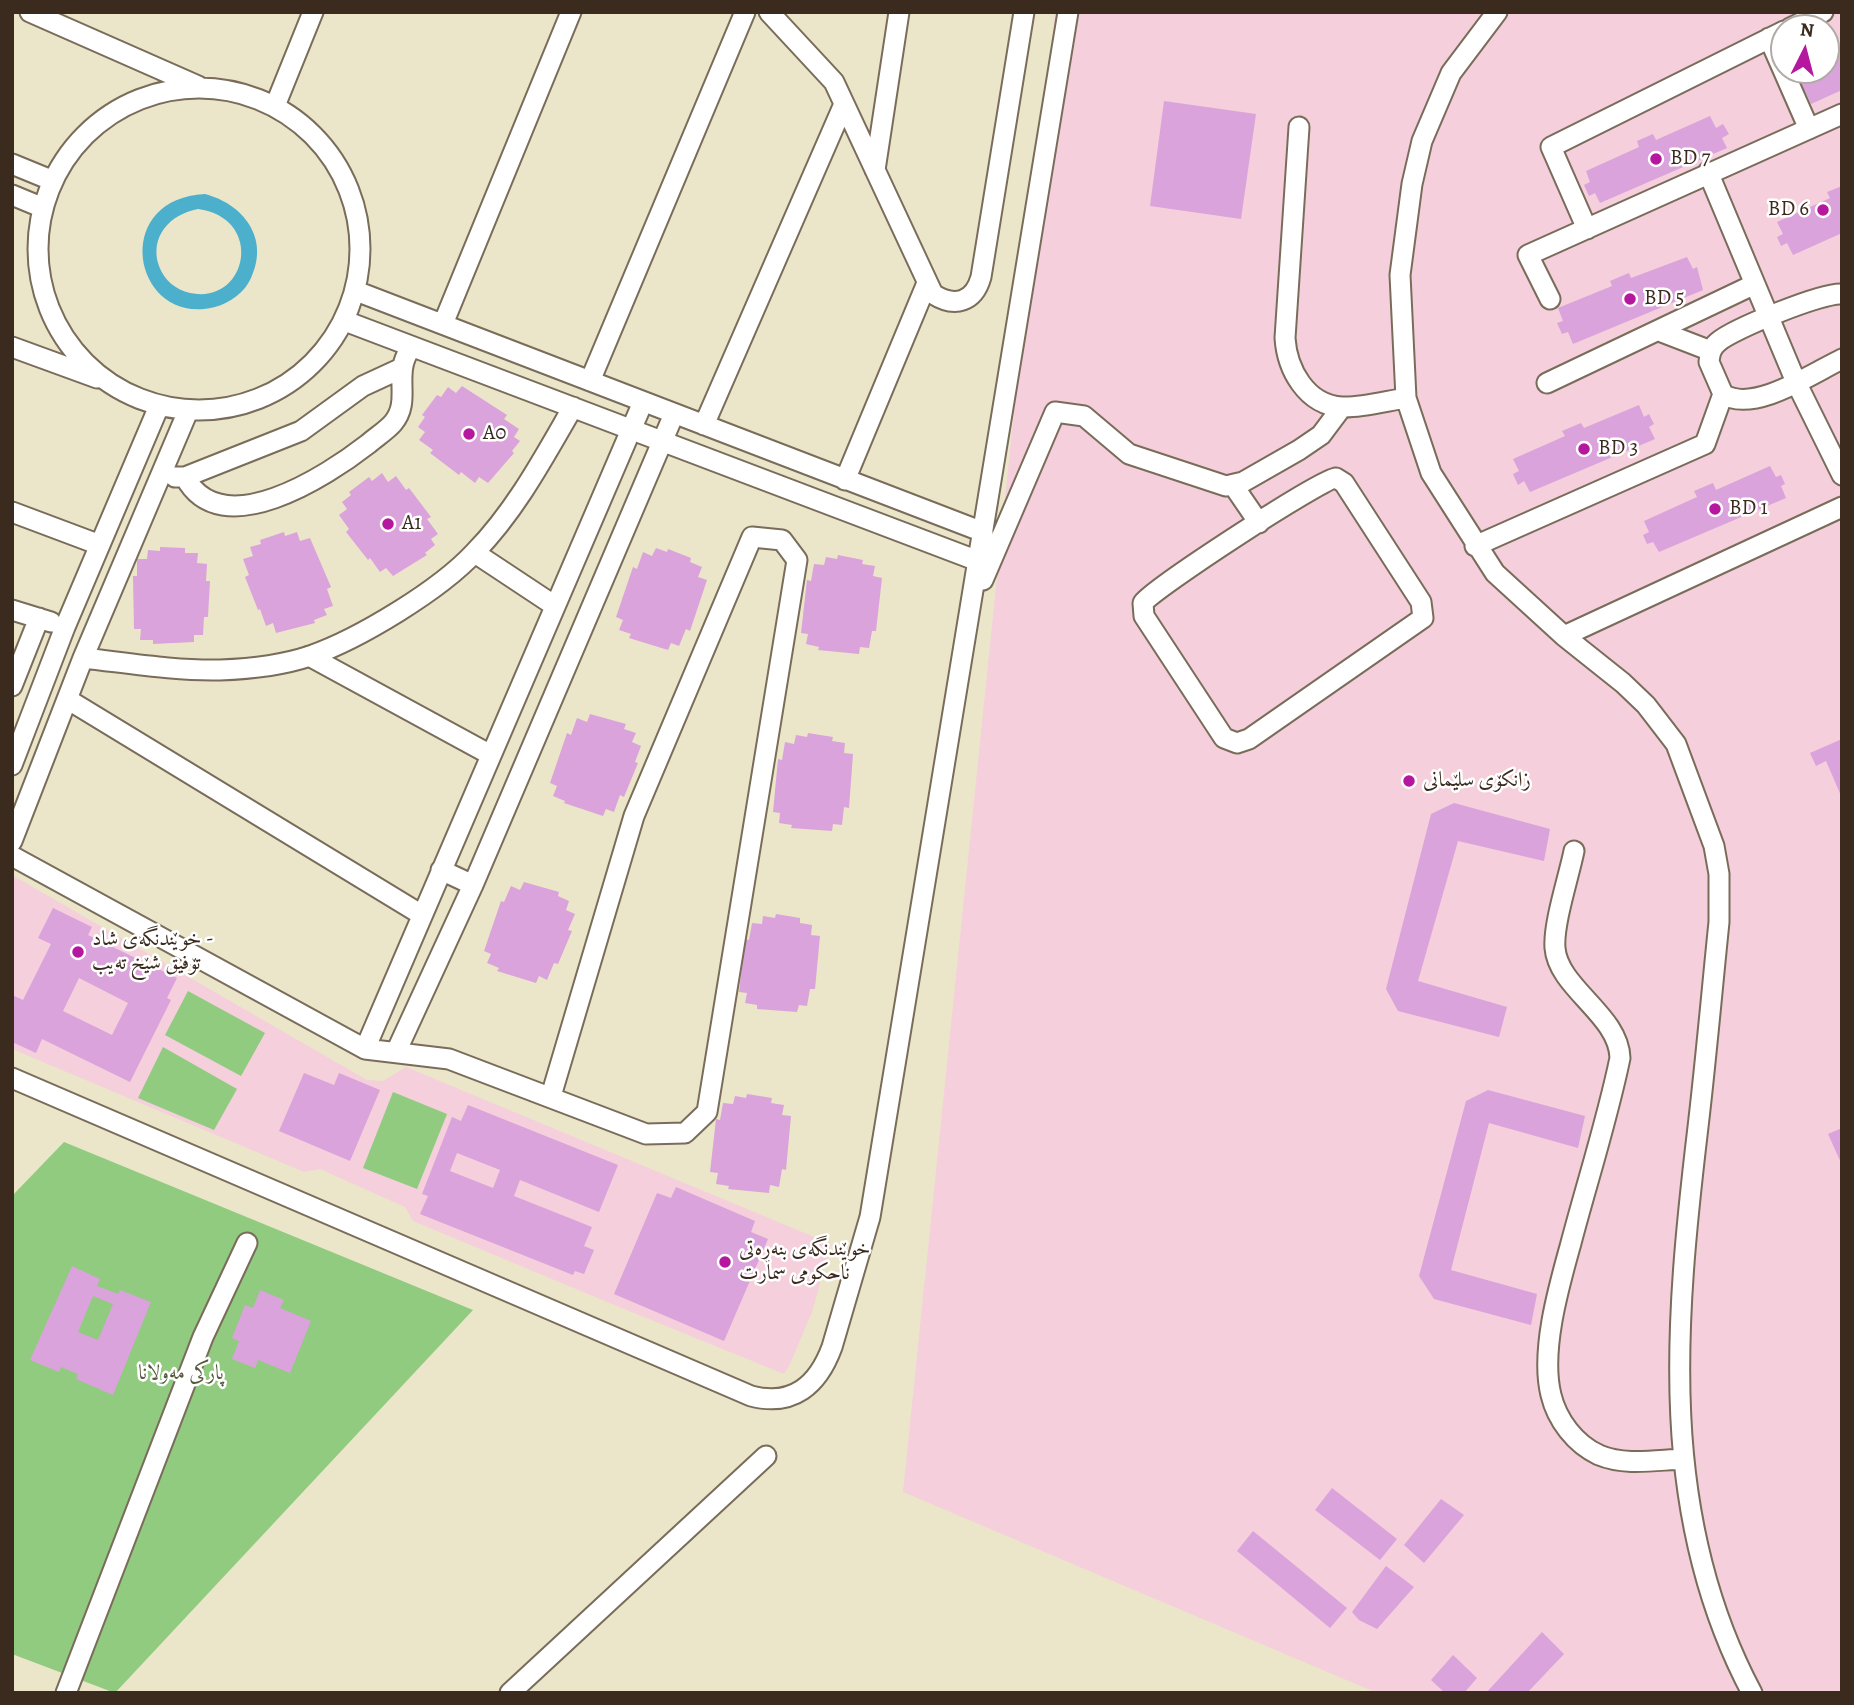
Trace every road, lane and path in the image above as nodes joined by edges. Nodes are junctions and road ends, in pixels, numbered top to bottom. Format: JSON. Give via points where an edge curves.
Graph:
{"nodes":[{"id":1,"x":30,"y":12,"type":"edge"},
{"id":2,"x":313,"y":12,"type":"edge"},
{"id":3,"x":571,"y":12,"type":"edge"},
{"id":4,"x":744,"y":12,"type":"edge"},
{"id":5,"x":769,"y":12,"type":"edge"},
{"id":6,"x":899,"y":12,"type":"edge"},
{"id":7,"x":1024,"y":12,"type":"edge"},
{"id":8,"x":1068,"y":12,"type":"edge"},
{"id":9,"x":1497,"y":12,"type":"edge"},
{"id":10,"x":1770,"y":38,"type":"edge"},
{"id":11,"x":1793,"y":84,"type":"edge"},
{"id":12,"x":199,"y":87,"type":"junction"},
{"id":13,"x":844,"y":104,"type":"junction"},
{"id":14,"x":275,"y":106,"type":"junction"},
{"id":15,"x":1842,"y":114,"type":"edge"},
{"id":16,"x":1299,"y":128,"type":"dead end"},
{"id":17,"x":1809,"y":128,"type":"junction"},
{"id":18,"x":12,"y":164,"type":"edge"},
{"id":19,"x":875,"y":171,"type":"junction"},
{"id":20,"x":1709,"y":172,"type":"junction"},
{"id":21,"x":51,"y":180,"type":"junction"},
{"id":22,"x":12,"y":195,"type":"edge"},
{"id":23,"x":41,"y":207,"type":"junction"},
{"id":24,"x":1587,"y":229,"type":"junction"},
{"id":25,"x":927,"y":283,"type":"junction"},
{"id":26,"x":1755,"y":284,"type":"junction"},
{"id":27,"x":356,"y":291,"type":"junction"},
{"id":28,"x":1842,"y":294,"type":"edge"},
{"id":29,"x":1550,"y":299,"type":"dead end"},
{"id":30,"x":1770,"y":317,"type":"junction"},
{"id":31,"x":345,"y":321,"type":"junction"},
{"id":32,"x":443,"y":324,"type":"junction"},
{"id":33,"x":1659,"y":331,"type":"junction"},
{"id":34,"x":411,"y":346,"type":"junction"},
{"id":35,"x":12,"y":347,"type":"edge"},
{"id":36,"x":1711,"y":351,"type":"junction"},
{"id":37,"x":1842,"y":359,"type":"edge"},
{"id":38,"x":402,"y":368,"type":"junction"},
{"id":39,"x":108,"y":382,"type":"junction"},
{"id":40,"x":590,"y":382,"type":"junction"},
{"id":41,"x":1796,"y":382,"type":"junction"},
{"id":42,"x":1547,"y":383,"type":"dead end"},
{"id":43,"x":1723,"y":394,"type":"junction"},
{"id":44,"x":1406,"y":398,"type":"junction"},
{"id":45,"x":643,"y":402,"type":"junction"},
{"id":46,"x":159,"y":406,"type":"junction"},
{"id":47,"x":573,"y":407,"type":"junction"},
{"id":48,"x":1342,"y":407,"type":"junction"},
{"id":49,"x":188,"y":411,"type":"junction"},
{"id":50,"x":674,"y":414,"type":"junction"},
{"id":51,"x":704,"y":425,"type":"junction"},
{"id":52,"x":631,"y":432,"type":"junction"},
{"id":53,"x":662,"y":443,"type":"junction"},
{"id":54,"x":1842,"y":475,"type":"edge"},
{"id":55,"x":160,"y":477,"type":"junction"},
{"id":56,"x":185,"y":477,"type":"junction"},
{"id":57,"x":845,"y":480,"type":"junction"},
{"id":58,"x":1233,"y":485,"type":"junction"},
{"id":59,"x":913,"y":505,"type":"junction"},
{"id":60,"x":1842,"y":507,"type":"edge"},
{"id":61,"x":12,"y":512,"type":"edge"},
{"id":62,"x":1259,"y":523,"type":"junction"},
{"id":63,"x":983,"y":532,"type":"junction"},
{"id":64,"x":903,"y":533,"type":"junction"},
{"id":65,"x":100,"y":545,"type":"junction"},
{"id":66,"x":1475,"y":546,"type":"junction"},
{"id":67,"x":475,"y":553,"type":"junction"},
{"id":68,"x":978,"y":561,"type":"junction"},
{"id":69,"x":555,"y":606,"type":"junction"},
{"id":70,"x":971,"y":609,"type":"junction"},
{"id":71,"x":12,"y":610,"type":"edge"},
{"id":72,"x":39,"y":618,"type":"junction"},
{"id":73,"x":65,"y":627,"type":"junction"},
{"id":74,"x":1564,"y":636,"type":"junction"},
{"id":75,"x":309,"y":656,"type":"junction"},
{"id":76,"x":83,"y":657,"type":"junction"},
{"id":77,"x":12,"y":686,"type":"edge"},
{"id":78,"x":67,"y":699,"type":"junction"},
{"id":79,"x":489,"y":754,"type":"junction"},
{"id":80,"x":12,"y":765,"type":"edge"},
{"id":81,"x":12,"y":841,"type":"edge"},
{"id":82,"x":1574,"y":851,"type":"dead end"},
{"id":83,"x":12,"y":856,"type":"edge"},
{"id":84,"x":441,"y":870,"type":"junction"},
{"id":85,"x":473,"y":885,"type":"junction"},
{"id":86,"x":422,"y":915,"type":"junction"},
{"id":87,"x":365,"y":1049,"type":"junction"},
{"id":88,"x":396,"y":1052,"type":"junction"},
{"id":89,"x":12,"y":1078,"type":"edge"},
{"id":90,"x":551,"y":1096,"type":"junction"},
{"id":91,"x":247,"y":1243,"type":"dead end"},
{"id":92,"x":766,"y":1456,"type":"dead end"},
{"id":93,"x":1683,"y":1459,"type":"junction"},
{"id":94,"x":66,"y":1693,"type":"edge"},
{"id":95,"x":510,"y":1693,"type":"edge"},
{"id":96,"x":1752,"y":1693,"type":"edge"}],
"edges":[{"from":1,"to":12,"type":"street"},
{"from":2,"to":14,"type":"street"},
{"from":3,"to":32,"type":"street"},
{"from":4,"to":40,"type":"street"},
{"from":5,"to":13,"type":"street","via":[[834,82]]},
{"from":6,"to":19,"type":"street"},
{"from":7,"to":25,"type":"street","via":[[978,289],[957,303],[933,294]]},
{"from":8,"to":63,"type":"street"},
{"from":9,"to":44,"type":"street","via":[[1451,73],[1422,141],[1400,275]]},
{"from":10,"to":24,"type":"street","via":[[1551,147]]},
{"from":11,"to":17,"type":"street"},
{"from":12,"to":14,"type":"street","via":[[229,90]]},
{"from":12,"to":21,"type":"street","via":[[153,93],[112,112],[77,141]]},
{"from":13,"to":19,"type":"street"},
{"from":13,"to":51,"type":"street"},
{"from":14,"to":27,"type":"street","via":[[324,145],[350,189],[361,239]]},
{"from":15,"to":17,"type":"street"},
{"from":16,"to":48,"type":"street","via":[[1286,348],[1290,367],[1303,387],[1322,401]]},
{"from":17,"to":20,"type":"street"},
{"from":18,"to":21,"type":"street"},
{"from":19,"to":25,"type":"street"},
{"from":20,"to":24,"type":"street"},
{"from":20,"to":26,"type":"street"},
{"from":21,"to":23,"type":"street"},
{"from":22,"to":23,"type":"street"},
{"from":23,"to":39,"type":"street","via":[[36,258],[47,308],[73,352]]},
{"from":24,"to":29,"type":"street","via":[[1528,255]]},
{"from":25,"to":57,"type":"street"},
{"from":26,"to":30,"type":"street"},
{"from":26,"to":33,"type":"street"},
{"from":27,"to":31,"type":"street"},
{"from":27,"to":32,"type":"street"},
{"from":28,"to":30,"type":"street","via":[[1821,296]]},
{"from":30,"to":36,"type":"street","via":[[1729,335]]},
{"from":30,"to":41,"type":"street"},
{"from":31,"to":34,"type":"street"},
{"from":31,"to":49,"type":"street","via":[[324,353],[296,379],[263,398],[226,409]]},
{"from":32,"to":40,"type":"street"},
{"from":33,"to":36,"type":"street"},
{"from":33,"to":42,"type":"street"},
{"from":34,"to":38,"type":"street"},
{"from":34,"to":47,"type":"street"},
{"from":35,"to":39,"type":"street"},
{"from":36,"to":43,"type":"street","via":[[1710,369]]},
{"from":37,"to":41,"type":"street"},
{"from":38,"to":56,"type":"street","via":[[363,386],[302,431]]},
{"from":38,"to":56,"type":"street","via":[[404,389],[393,423],[338,467],[288,494],[247,505],[207,502]]},
{"from":39,"to":46,"type":"street"},
{"from":40,"to":45,"type":"street"},
{"from":41,"to":43,"type":"street","via":[[1750,400]]},
{"from":41,"to":54,"type":"street"},
{"from":43,"to":66,"type":"street","via":[[1704,444]]},
{"from":44,"to":48,"type":"street"},
{"from":44,"to":66,"type":"street","via":[[1432,473]]},
{"from":45,"to":50,"type":"street"},
{"from":45,"to":52,"type":"street"},
{"from":46,"to":49,"type":"street"},
{"from":46,"to":65,"type":"street"},
{"from":47,"to":52,"type":"street"},
{"from":47,"to":67,"type":"street","via":[[535,473]]},
{"from":48,"to":58,"type":"street","via":[[1321,435]]},
{"from":49,"to":55,"type":"street"},
{"from":50,"to":51,"type":"street"},
{"from":50,"to":53,"type":"street"},
{"from":51,"to":57,"type":"street"},
{"from":52,"to":53,"type":"street"},
{"from":52,"to":69,"type":"street"},
{"from":53,"to":64,"type":"street"},
{"from":53,"to":85,"type":"street"},
{"from":55,"to":56,"type":"street"},
{"from":55,"to":76,"type":"street"},
{"from":57,"to":59,"type":"street"},
{"from":58,"to":62,"type":"street"},
{"from":58,"to":70,"type":"street","via":[[1129,454],[1084,416],[1055,412]]},
{"from":59,"to":63,"type":"street"},
{"from":59,"to":64,"type":"street"},
{"from":60,"to":74,"type":"street"},
{"from":61,"to":65,"type":"street"},
{"from":62,"to":62,"type":"street","via":[[1326,480],[1341,480],[1421,602],[1424,614],[1249,739],[1237,743],[1224,738],[1142,607],[1145,599]]},
{"from":63,"to":68,"type":"street"},
{"from":64,"to":68,"type":"street"},
{"from":65,"to":73,"type":"street"},
{"from":66,"to":74,"type":"street","via":[[1495,573]]},
{"from":67,"to":69,"type":"street"},
{"from":67,"to":75,"type":"street","via":[[390,617]]},
{"from":68,"to":70,"type":"street"},
{"from":69,"to":79,"type":"street"},
{"from":70,"to":89,"type":"street","via":[[870,1217],[829,1357],[818,1377],[794,1396],[751,1396]]},
{"from":71,"to":72,"type":"street"},
{"from":72,"to":73,"type":"street"},
{"from":72,"to":77,"type":"street"},
{"from":73,"to":80,"type":"street"},
{"from":74,"to":93,"type":"street","via":[[1630,690],[1675,744],[1705,819],[1719,874],[1719,922],[1680,1295]]},
{"from":75,"to":76,"type":"street","via":[[222,670]]},
{"from":75,"to":79,"type":"street"},
{"from":76,"to":78,"type":"street"},
{"from":78,"to":81,"type":"street"},
{"from":78,"to":86,"type":"street"},
{"from":79,"to":84,"type":"street"},
{"from":82,"to":93,"type":"street","via":[[1555,947],[1564,970],[1614,1036],[1620,1058],[1562,1278],[1552,1328],[1550,1394],[1572,1435],[1601,1456],[1627,1462]]},
{"from":83,"to":87,"type":"street"},
{"from":84,"to":85,"type":"street"},
{"from":84,"to":86,"type":"street"},
{"from":85,"to":88,"type":"street"},
{"from":86,"to":87,"type":"street"},
{"from":87,"to":88,"type":"street"},
{"from":88,"to":90,"type":"street","via":[[449,1059]]},
{"from":90,"to":90,"type":"street","via":[[646,1134],[685,1133],[707,1112],[797,560],[782,540],[752,537],[634,816]]},
{"from":91,"to":94,"type":"street","via":[[204,1338]]},
{"from":92,"to":95,"type":"street"},
{"from":93,"to":96,"type":"street","via":[[1704,1572],[1720,1623]]}]}
